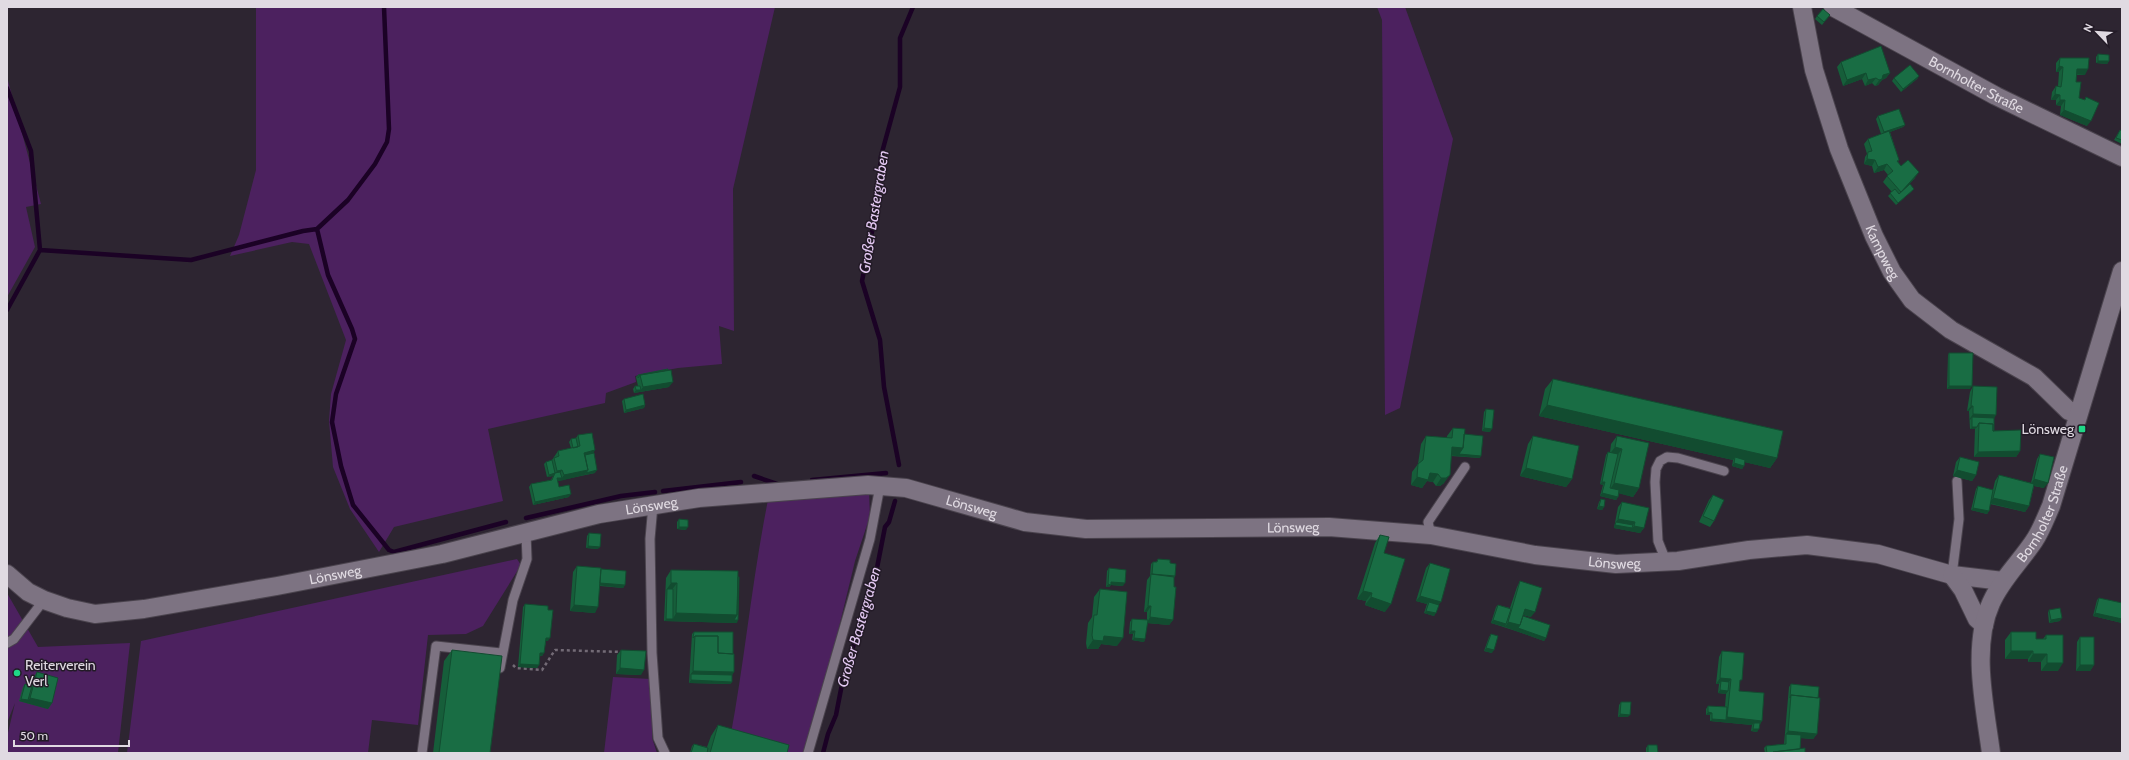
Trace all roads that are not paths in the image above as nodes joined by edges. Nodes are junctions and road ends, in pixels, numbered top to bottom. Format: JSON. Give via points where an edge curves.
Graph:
{"nodes":[{"id":1,"x":1802,"y":7,"type":"edge"},
{"id":2,"x":1833,"y":7,"type":"edge"},
{"id":3,"x":2122,"y":157,"type":"edge"},
{"id":4,"x":2122,"y":271,"type":"edge"},
{"id":5,"x":2078,"y":414,"type":"junction"},
{"id":6,"x":1465,"y":467,"type":"dead end"},
{"id":7,"x":1724,"y":471,"type":"dead end"},
{"id":8,"x":1957,"y":481,"type":"dead end"},
{"id":9,"x":880,"y":486,"type":"junction"},
{"id":10,"x":653,"y":505,"type":"junction"},
{"id":11,"x":526,"y":533,"type":"junction"},
{"id":12,"x":1431,"y":535,"type":"junction"},
{"id":13,"x":1666,"y":561,"type":"junction"},
{"id":14,"x":7,"y":574,"type":"edge"},
{"id":15,"x":1952,"y":575,"type":"junction"},
{"id":16,"x":2003,"y":581,"type":"junction"},
{"id":17,"x":44,"y":600,"type":"junction"},
{"id":18,"x":1984,"y":625,"type":"junction"},
{"id":19,"x":7,"y":643,"type":"edge"},
{"id":20,"x":501,"y":653,"type":"junction"},
{"id":21,"x":498,"y":676,"type":"edge"},
{"id":22,"x":422,"y":753,"type":"edge"},
{"id":23,"x":665,"y":753,"type":"edge"},
{"id":24,"x":808,"y":753,"type":"edge"},
{"id":25,"x":1991,"y":753,"type":"edge"}],
"edges":[{"from":1,"to":5,"type":"street","name":"Kampweg","via":[[1814,70],[1840,149],[1874,236],[1892,272],[1912,300],[1952,330],[2034,377],[2069,411]]},
{"from":2,"to":3,"type":"street","name":"Bornholter Straße","via":[[1996,96]]},
{"from":4,"to":5,"type":"street","name":"Bornholter Straße"},
{"from":5,"to":16,"type":"street","name":"Bornholter Straße","via":[[2051,506],[2035,540]]},
{"from":6,"to":12,"type":"lane","via":[[1428,522]]},
{"from":7,"to":13,"type":"lane","via":[[1678,458],[1667,457],[1660,461],[1656,469],[1655,482],[1658,541]]},
{"from":8,"to":15,"type":"lane","via":[[1959,519]]},
{"from":9,"to":10,"type":"street","name":"Lönsweg","via":[[699,498]]},
{"from":9,"to":12,"type":"street","name":"Lönsweg","via":[[906,488],[1025,522],[1086,529],[1329,526]]},
{"from":9,"to":24,"type":"lane","via":[[870,539]]},
{"from":10,"to":11,"type":"street","name":"Lönsweg","via":[[600,514]]},
{"from":10,"to":23,"type":"lane","via":[[650,539],[652,653],[658,738]]},
{"from":11,"to":17,"type":"street","name":"Lönsweg","via":[[442,554],[144,609],[95,614]]},
{"from":11,"to":20,"type":"lane","via":[[527,559],[513,600]]},
{"from":12,"to":13,"type":"street","name":"Lönsweg","via":[[1535,554],[1616,564]]},
{"from":13,"to":15,"type":"street","name":"Lönsweg","via":[[1807,545],[1878,554]]},
{"from":14,"to":17,"type":"street","name":"Lönsweg","via":[[28,592]]},
{"from":15,"to":16,"type":"street","name":"Lönsweg"},
{"from":15,"to":18,"type":"street","via":[[1963,590],[1977,620]]},
{"from":16,"to":18,"type":"street","name":"Bornholter Straße"},
{"from":17,"to":19,"type":"lane","via":[[14,639]]},
{"from":18,"to":25,"type":"street","name":"Bornholter Straße","via":[[1980,644]]},
{"from":20,"to":21,"type":"lane"},
{"from":20,"to":22,"type":"lane","via":[[436,646]]}]}
